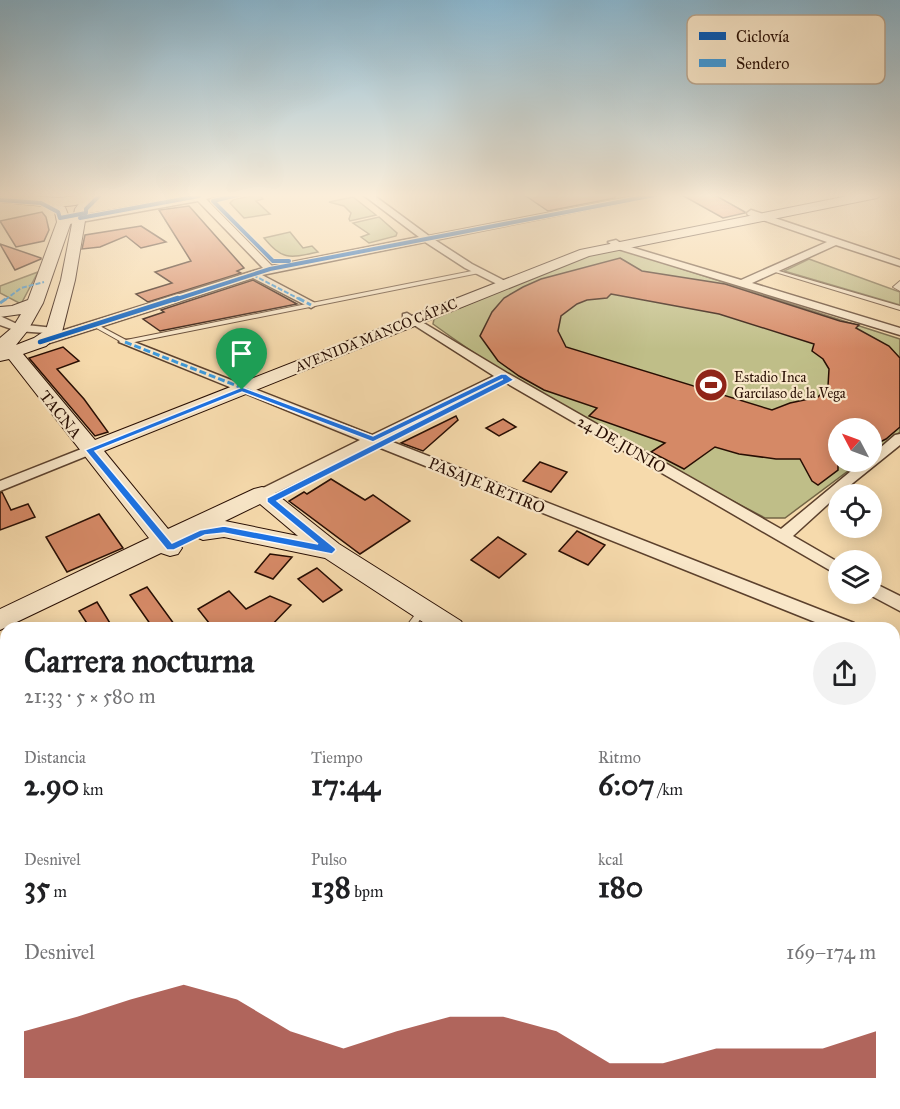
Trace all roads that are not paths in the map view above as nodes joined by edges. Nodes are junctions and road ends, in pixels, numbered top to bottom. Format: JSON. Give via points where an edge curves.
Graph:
{"nodes":[{"id":1,"x":55,"y":246,"type":"edge"},
{"id":2,"x":75,"y":246,"type":"edge"},
{"id":3,"x":247,"y":246,"type":"edge"},
{"id":4,"x":392,"y":246,"type":"edge"},
{"id":5,"x":438,"y":246,"type":"edge"},
{"id":6,"x":613,"y":246,"type":"edge"},
{"id":7,"x":619,"y":246,"type":"edge"},
{"id":8,"x":826,"y":246,"type":"edge"},
{"id":9,"x":846,"y":246,"type":"edge"},
{"id":10,"x":900,"y":263,"type":"edge"},
{"id":11,"x":270,"y":269,"type":"junction"},
{"id":12,"x":774,"y":270,"type":"junction"},
{"id":13,"x":477,"y":272,"type":"junction"},
{"id":14,"x":253,"y":274,"type":"junction"},
{"id":15,"x":500,"y":283,"type":"junction"},
{"id":16,"x":900,"y":283,"type":"edge"},
{"id":17,"x":742,"y":284,"type":"junction"},
{"id":18,"x":900,"y":289,"type":"edge"},
{"id":19,"x":35,"y":303,"type":"junction"},
{"id":20,"x":312,"y":305,"type":"junction"},
{"id":21,"x":900,"y":308,"type":"edge"},
{"id":22,"x":0,"y":312,"type":"edge"},
{"id":23,"x":410,"y":318,"type":"junction"},
{"id":24,"x":0,"y":319,"type":"edge"},
{"id":25,"x":94,"y":325,"type":"junction"},
{"id":26,"x":900,"y":332,"type":"edge"},
{"id":27,"x":47,"y":338,"type":"junction"},
{"id":28,"x":125,"y":342,"type":"junction"},
{"id":29,"x":7,"y":343,"type":"edge"},
{"id":30,"x":507,"y":378,"type":"junction"},
{"id":31,"x":238,"y":388,"type":"junction"},
{"id":32,"x":900,"y":438,"type":"edge"},
{"id":33,"x":378,"y":441,"type":"junction"},
{"id":34,"x":88,"y":448,"type":"junction"},
{"id":35,"x":885,"y":450,"type":"junction"},
{"id":36,"x":882,"y":453,"type":"edge"},
{"id":37,"x":900,"y":458,"type":"edge"},
{"id":38,"x":859,"y":472,"type":"edge"},
{"id":39,"x":0,"y":479,"type":"edge"},
{"id":40,"x":0,"y":486,"type":"edge"},
{"id":41,"x":266,"y":497,"type":"junction"},
{"id":42,"x":203,"y":532,"type":"junction"},
{"id":43,"x":783,"y":537,"type":"junction"},
{"id":44,"x":167,"y":544,"type":"junction"},
{"id":45,"x":332,"y":550,"type":"junction"},
{"id":46,"x":828,"y":563,"type":"edge"},
{"id":47,"x":882,"y":594,"type":"edge"},
{"id":48,"x":899,"y":604,"type":"edge"},
{"id":49,"x":416,"y":619,"type":"edge"},
{"id":50,"x":0,"y":620,"type":"edge"},
{"id":51,"x":20,"y":622,"type":"edge"},
{"id":52,"x":833,"y":622,"type":"edge"}],
"edges":[{"from":1,"to":19,"type":"main road"},
{"from":2,"to":27,"type":"main road","via":[[60,317]]},
{"from":3,"to":11,"type":"street"},
{"from":4,"to":11,"type":"street"},
{"from":5,"to":13,"type":"street"},
{"from":6,"to":15,"type":"main road","name":"AVENIDA MANCO CÁPAC","via":[[582,252]]},
{"from":7,"to":17,"type":"street"},
{"from":8,"to":12,"type":"street"},
{"from":9,"to":10,"type":"street"},
{"from":11,"to":14,"type":"street"},
{"from":12,"to":17,"type":"street"},
{"from":12,"to":21,"type":"lane"},
{"from":13,"to":15,"type":"street"},
{"from":13,"to":20,"type":"lane"},
{"from":14,"to":20,"type":"street"},
{"from":14,"to":25,"type":"street"},
{"from":15,"to":23,"type":"main road","name":"AVENIDA MANCO CÁPAC"},
{"from":16,"to":18,"type":"lane","via":[[896,286]]},
{"from":17,"to":26,"type":"street"},
{"from":19,"to":22,"type":"main road"},
{"from":19,"to":29,"type":"main road"},
{"from":20,"to":28,"type":"lane"},
{"from":23,"to":30,"type":"street","name":"24 DE JUNIO"},
{"from":23,"to":31,"type":"main road","name":"AVENIDA MANCO CÁPAC"},
{"from":24,"to":29,"type":"street","via":[[5,325]]},
{"from":25,"to":27,"type":"street"},
{"from":25,"to":28,"type":"lane"},
{"from":27,"to":29,"type":"main road"},
{"from":27,"to":29,"type":"street","via":[[48,329]]},
{"from":28,"to":31,"type":"street","name":"PASAJE RETIRO"},
{"from":29,"to":34,"type":"main road","name":"TACNA"},
{"from":30,"to":33,"type":"street"},
{"from":30,"to":43,"type":"street","name":"24 DE JUNIO"},
{"from":31,"to":33,"type":"street","name":"PASAJE RETIRO"},
{"from":31,"to":34,"type":"main road","name":"AVENIDA MANCO CÁPAC"},
{"from":32,"to":35,"type":"street"},
{"from":33,"to":41,"type":"street"},
{"from":33,"to":52,"type":"street","name":"PASAJE RETIRO"},
{"from":34,"to":39,"type":"street","name":"AVENIDA MANCO CÁPAC"},
{"from":34,"to":40,"type":"street","name":"AVENIDA MANCO CÁPAC"},
{"from":34,"to":44,"type":"main road","name":"TACNA"},
{"from":35,"to":36,"type":"street"},
{"from":35,"to":37,"type":"street"},
{"from":38,"to":43,"type":"street"},
{"from":41,"to":42,"type":"main road"},
{"from":41,"to":44,"type":"main road"},
{"from":41,"to":45,"type":"main road"},
{"from":42,"to":44,"type":"main road"},
{"from":42,"to":45,"type":"main road","via":[[224,529]]},
{"from":43,"to":46,"type":"street","name":"24 DE JUNIO"},
{"from":44,"to":50,"type":"main road"},
{"from":44,"to":51,"type":"main road"},
{"from":45,"to":49,"type":"main road"},
{"from":47,"to":48,"type":"street"}]}
